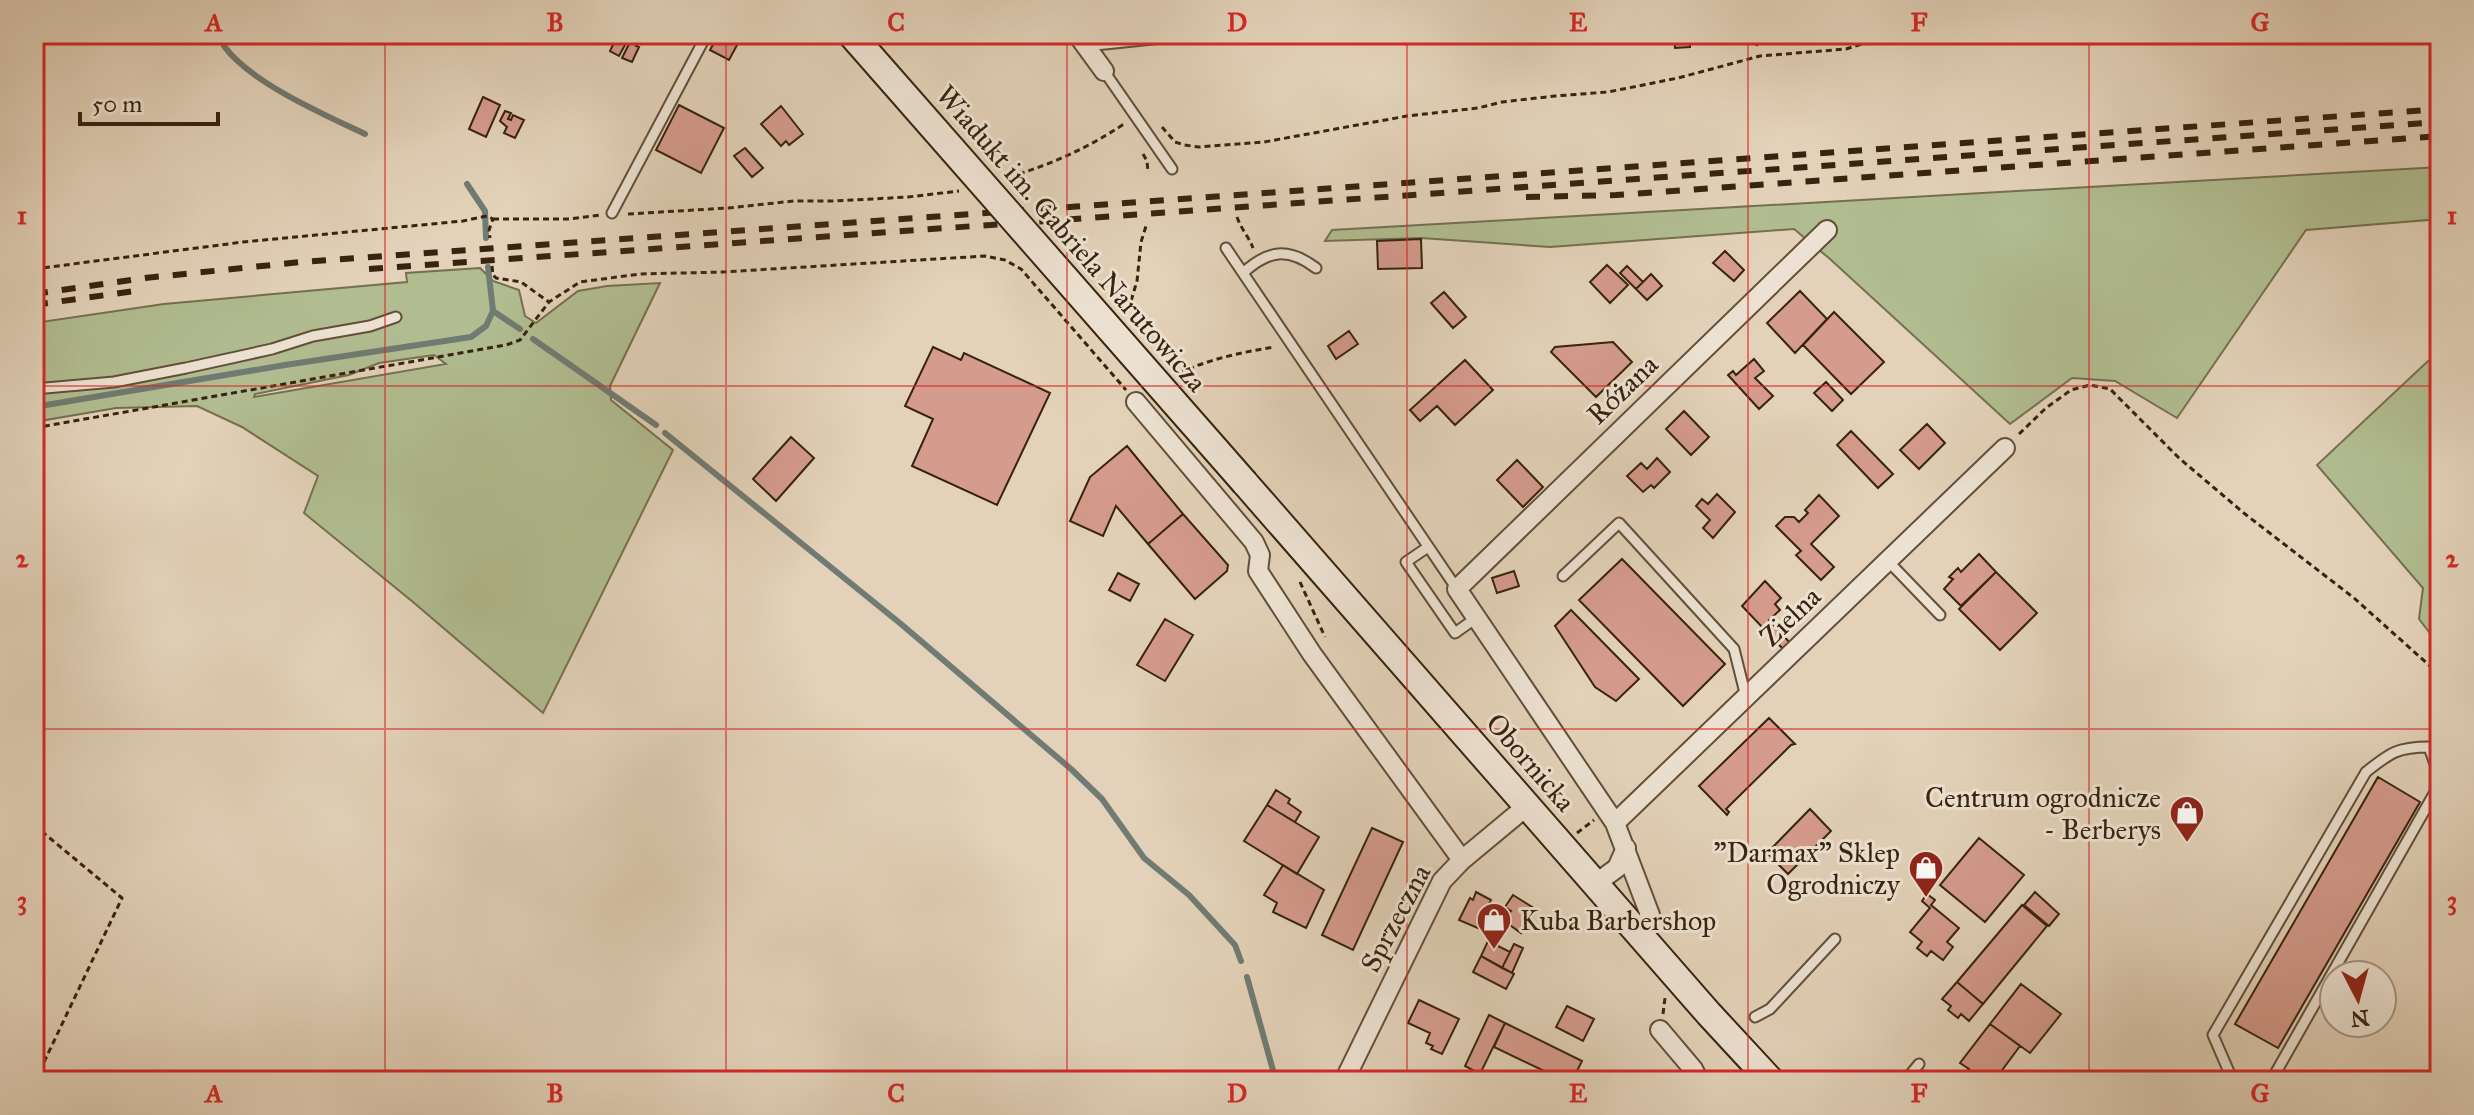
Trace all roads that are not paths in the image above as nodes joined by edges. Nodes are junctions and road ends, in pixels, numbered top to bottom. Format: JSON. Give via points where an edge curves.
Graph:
{"nodes":[{"id":1,"x":707,"y":34,"type":"edge"},
{"id":2,"x":851,"y":34,"type":"edge"},
{"id":3,"x":1199,"y":34,"type":"edge"},
{"id":4,"x":1082,"y":40,"type":"edge"},
{"id":5,"x":1104,"y":71,"type":"joint"},
{"id":6,"x":1172,"y":169,"type":"dead end"},
{"id":7,"x":612,"y":213,"type":"road end"},
{"id":8,"x":1827,"y":230,"type":"dead end"},
{"id":9,"x":1226,"y":248,"type":"dead end"},
{"id":10,"x":1316,"y":268,"type":"dead end"},
{"id":11,"x":1243,"y":273,"type":"junction"},
{"id":12,"x":396,"y":317,"type":"dead end"},
{"id":13,"x":34,"y":389,"type":"edge"},
{"id":14,"x":1136,"y":402,"type":"road end"},
{"id":15,"x":2005,"y":448,"type":"road end"},
{"id":16,"x":1245,"y":483,"type":"joint"},
{"id":17,"x":1428,"y":547,"type":"junction"},
{"id":18,"x":1888,"y":561,"type":"junction"},
{"id":19,"x":1563,"y":576,"type":"dead end"},
{"id":20,"x":1457,"y":589,"type":"junction"},
{"id":21,"x":1940,"y":615,"type":"dead end"},
{"id":22,"x":1476,"y":618,"type":"junction"},
{"id":23,"x":1746,"y":697,"type":"junction"},
{"id":24,"x":1527,"y":806,"type":"junction"},
{"id":25,"x":1615,"y":823,"type":"junction"},
{"id":26,"x":1626,"y":848,"type":"junction"},
{"id":27,"x":1462,"y":860,"type":"junction"},
{"id":28,"x":1595,"y":884,"type":"junction"},
{"id":29,"x":1640,"y":935,"type":"junction"},
{"id":30,"x":1835,"y":939,"type":"dead end"},
{"id":31,"x":1755,"y":1017,"type":"dead end"},
{"id":32,"x":1660,"y":1030,"type":"dead end"},
{"id":33,"x":1919,"y":1064,"type":"dead end"},
{"id":34,"x":1344,"y":1081,"type":"edge"},
{"id":35,"x":1699,"y":1081,"type":"edge"},
{"id":36,"x":1771,"y":1081,"type":"edge"},
{"id":37,"x":1905,"y":1081,"type":"edge"},
{"id":38,"x":2233,"y":1081,"type":"edge"},
{"id":39,"x":2271,"y":1081,"type":"edge"}],
"edges":[{"from":1,"to":7,"type":"lane"},
{"from":2,"to":16,"type":"main road","name":"Wiadukt im. Gabriela Narutowicza","bridge":true},
{"from":3,"to":4,"type":"lane"},
{"from":4,"to":5,"type":"street"},
{"from":5,"to":6,"type":"lane"},
{"from":8,"to":20,"type":"street","name":"Różana"},
{"from":9,"to":11,"type":"lane"},
{"from":10,"to":11,"type":"lane","via":[[1285,254],[1258,259]]},
{"from":11,"to":17,"type":"lane"},
{"from":12,"to":13,"type":"lane","via":[[186,368],[114,382]]},
{"from":14,"to":27,"type":"street","via":[[1254,542],[1260,555],[1258,571]]},
{"from":15,"to":18,"type":"street","name":"Zielna"},
{"from":16,"to":24,"type":"main road","name":"Obornicka"},
{"from":17,"to":20,"type":"lane"},
{"from":17,"to":22,"type":"lane","via":[[1406,562],[1455,633]]},
{"from":18,"to":21,"type":"lane"},
{"from":18,"to":23,"type":"street","name":"Zielna"},
{"from":19,"to":23,"type":"lane","via":[[1619,523],[1734,649]]},
{"from":20,"to":22,"type":"street"},
{"from":22,"to":25,"type":"street"},
{"from":23,"to":25,"type":"street","name":"Zielna"},
{"from":24,"to":27,"type":"street","name":"Sprzeczna"},
{"from":24,"to":28,"type":"main road","name":"Obornicka"},
{"from":25,"to":26,"type":"street"},
{"from":26,"to":28,"type":"street","via":[[1617,868]]},
{"from":26,"to":29,"type":"street","via":[[1650,915]]},
{"from":27,"to":34,"type":"street","name":"Sprzeczna","via":[[1442,881]]},
{"from":28,"to":29,"type":"main road","name":"Obornicka"},
{"from":29,"to":36,"type":"main road","name":"Obornicka"},
{"from":30,"to":31,"type":"lane","via":[[1770,1009]]},
{"from":32,"to":35,"type":"street"},
{"from":33,"to":37,"type":"lane"},
{"from":38,"to":39,"type":"lane","via":[[2213,1035],[2366,772],[2390,753],[2429,747],[2437,770],[2435,792]]}]}
